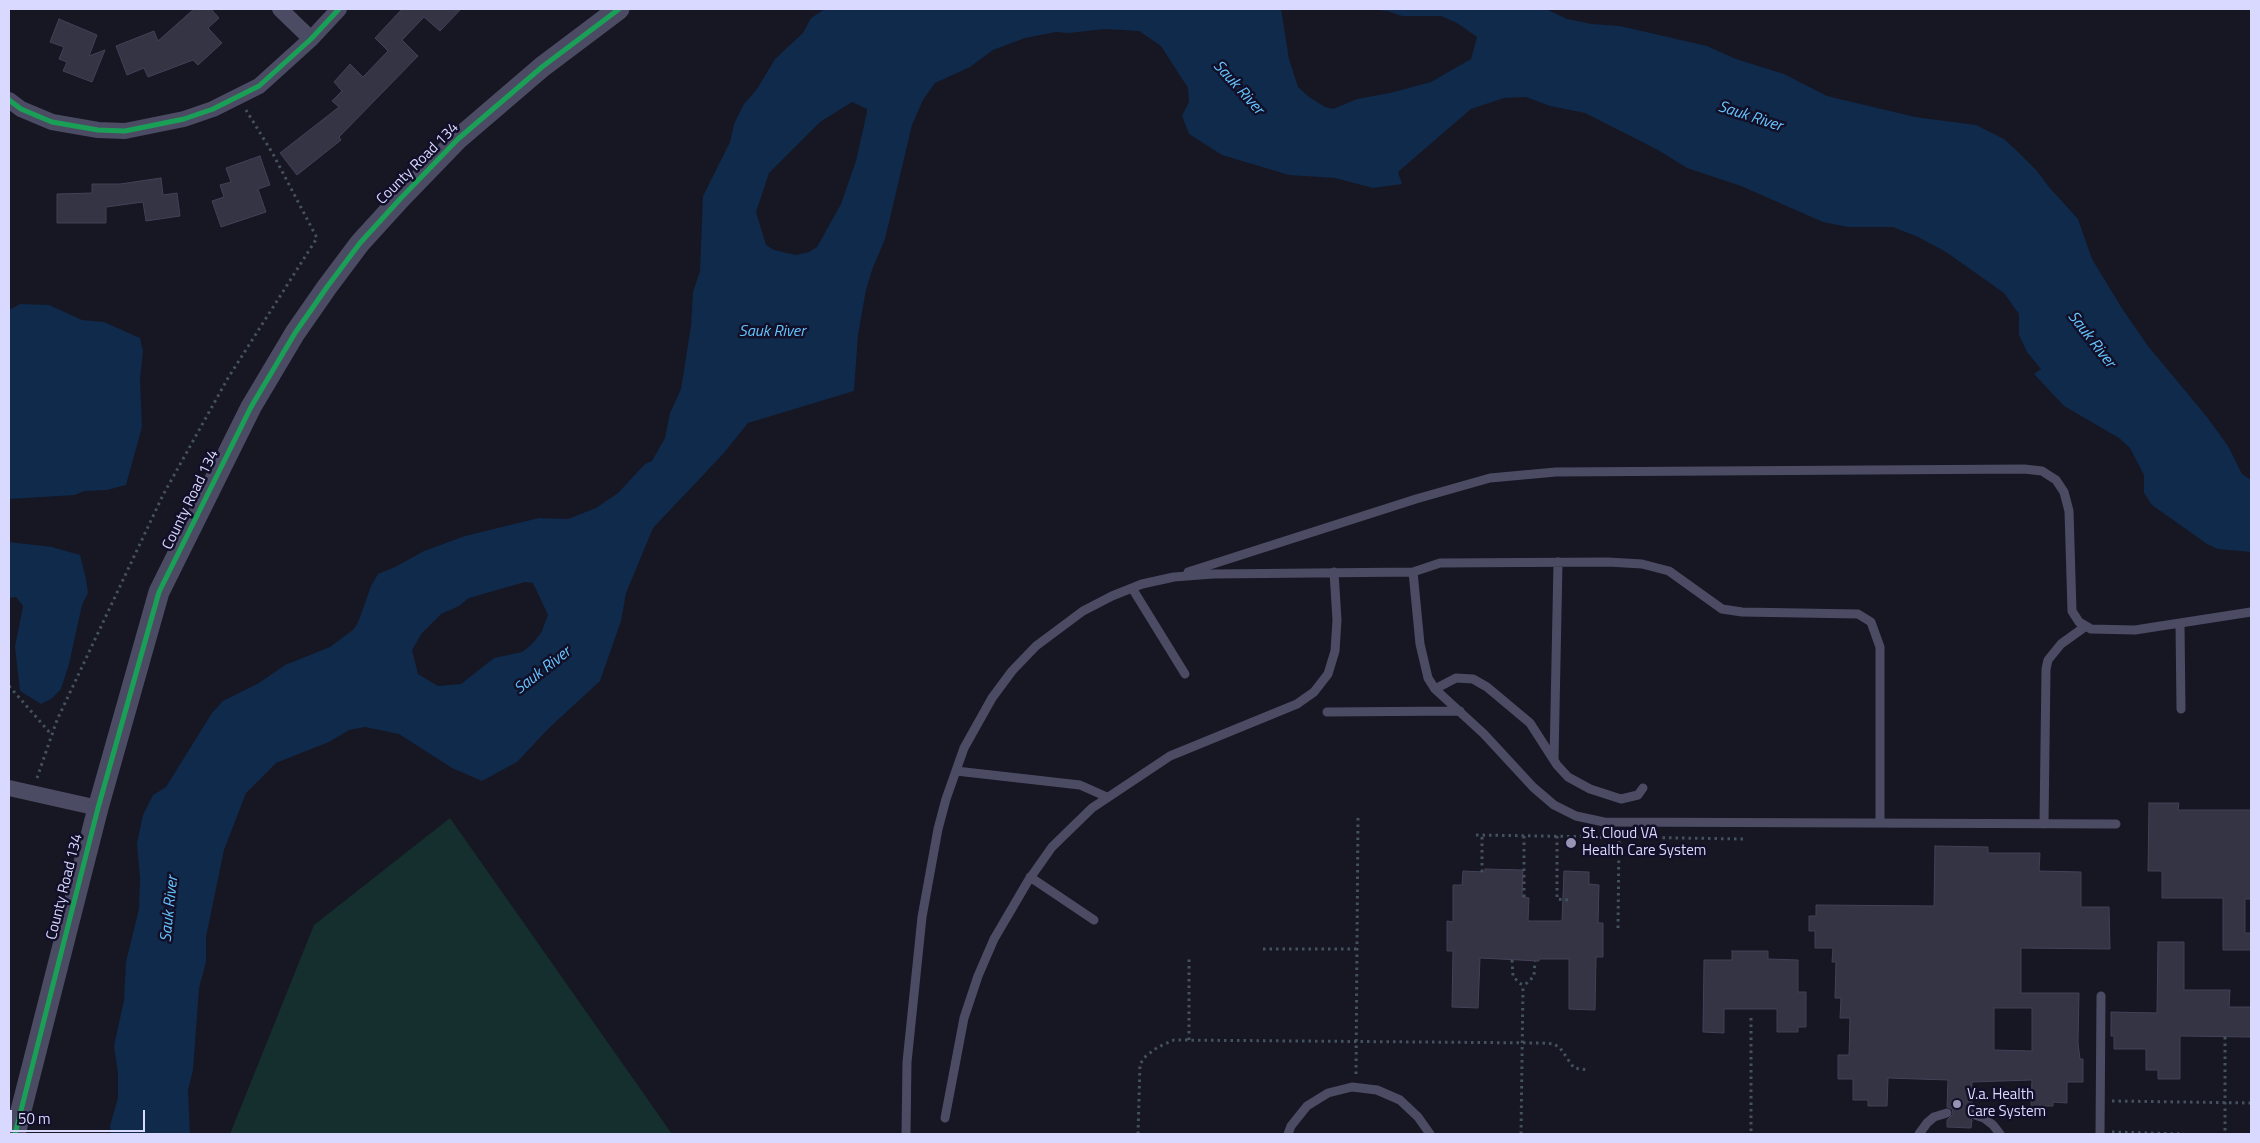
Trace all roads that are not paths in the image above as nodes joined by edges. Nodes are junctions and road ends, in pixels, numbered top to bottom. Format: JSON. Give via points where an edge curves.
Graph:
{"nodes":[{"id":1,"x":280,"y":9,"type":"edge"},
{"id":2,"x":339,"y":9,"type":"edge"},
{"id":3,"x":600,"y":9,"type":"edge"},
{"id":4,"x":619,"y":9,"type":"edge"},
{"id":5,"x":311,"y":39,"type":"junction"},
{"id":6,"x":542,"y":67,"type":"junction"},
{"id":7,"x":9,"y":100,"type":"edge"},
{"id":8,"x":1558,"y":562,"type":"junction"},
{"id":9,"x":1334,"y":572,"type":"junction"},
{"id":10,"x":1413,"y":572,"type":"junction"},
{"id":11,"x":1174,"y":577,"type":"junction"},
{"id":12,"x":1132,"y":588,"type":"junction"},
{"id":13,"x":2251,"y":612,"type":"edge"},
{"id":14,"x":2180,"y":624,"type":"junction"},
{"id":15,"x":2086,"y":626,"type":"junction"},
{"id":16,"x":1185,"y":674,"type":"dead end"},
{"id":17,"x":1436,"y":688,"type":"junction"},
{"id":18,"x":2181,"y":709,"type":"dead end"},
{"id":19,"x":1460,"y":711,"type":"junction"},
{"id":20,"x":1327,"y":712,"type":"dead end"},
{"id":21,"x":1554,"y":760,"type":"junction"},
{"id":22,"x":956,"y":771,"type":"junction"},
{"id":23,"x":9,"y":788,"type":"edge"},
{"id":24,"x":1643,"y":788,"type":"dead end"},
{"id":25,"x":1107,"y":797,"type":"junction"},
{"id":26,"x":98,"y":808,"type":"junction"},
{"id":27,"x":1880,"y":823,"type":"junction"},
{"id":28,"x":2044,"y":824,"type":"junction"},
{"id":29,"x":2116,"y":824,"type":"dead end"},
{"id":30,"x":1030,"y":877,"type":"junction"},
{"id":31,"x":1094,"y":920,"type":"dead end"},
{"id":32,"x":2101,"y":996,"type":"dead end"},
{"id":33,"x":1947,"y":1113,"type":"dead end"},
{"id":34,"x":1972,"y":1114,"type":"dead end"},
{"id":35,"x":945,"y":1118,"type":"dead end"},
{"id":36,"x":15,"y":1134,"type":"edge"},
{"id":37,"x":906,"y":1134,"type":"edge"},
{"id":38,"x":1288,"y":1134,"type":"edge"},
{"id":39,"x":1430,"y":1134,"type":"edge"},
{"id":40,"x":1919,"y":1134,"type":"edge"},
{"id":41,"x":2000,"y":1134,"type":"edge"},
{"id":42,"x":2100,"y":1134,"type":"edge"}],
"edges":[{"from":1,"to":5,"type":"street"},
{"from":2,"to":5,"type":"street"},
{"from":3,"to":6,"type":"street","name":"County Road 134"},
{"from":4,"to":6,"type":"street","name":"County Road 134"},
{"from":5,"to":7,"type":"street","via":[[259,86],[238,97],[184,119],[125,131],[52,122]]},
{"from":6,"to":26,"type":"street","name":"County Road 134","via":[[458,139],[401,198],[354,251],[285,350],[251,407],[159,592]]},
{"from":8,"to":10,"type":"lane","via":[[1440,563]]},
{"from":8,"to":21,"type":"lane"},
{"from":8,"to":27,"type":"lane","via":[[1642,564],[1669,571],[1722,608],[1742,612],[1858,614],[1871,622],[1880,648]]},
{"from":9,"to":10,"type":"lane"},
{"from":9,"to":11,"type":"lane"},
{"from":9,"to":25,"type":"lane","via":[[1335,651],[1328,674],[1314,692],[1296,704],[1170,756]]},
{"from":10,"to":17,"type":"lane","via":[[1423,663]]},
{"from":11,"to":12,"type":"lane"},
{"from":11,"to":15,"type":"lane","via":[[1416,498],[1490,478],[1556,472],[2024,469],[2042,471],[2056,480],[2064,492],[2069,510],[2072,611]]},
{"from":12,"to":16,"type":"lane"},
{"from":12,"to":22,"type":"lane","via":[[1083,611],[1036,646],[992,698],[973,730]]},
{"from":13,"to":14,"type":"lane"},
{"from":14,"to":15,"type":"lane","via":[[2110,631]]},
{"from":14,"to":18,"type":"lane"},
{"from":15,"to":28,"type":"lane","via":[[2061,644],[2048,660],[2046,669]]},
{"from":17,"to":19,"type":"lane"},
{"from":17,"to":21,"type":"lane","via":[[1456,678],[1473,679],[1487,687],[1530,723]]},
{"from":19,"to":20,"type":"lane"},
{"from":19,"to":27,"type":"lane","via":[[1533,788],[1554,805],[1576,816],[1604,822]]},
{"from":21,"to":24,"type":"lane","via":[[1568,777],[1607,796],[1630,798]]},
{"from":22,"to":25,"type":"lane","via":[[1080,785]]},
{"from":22,"to":37,"type":"lane","via":[[932,857],[922,917],[907,1062]]},
{"from":23,"to":26,"type":"street"},
{"from":25,"to":30,"type":"lane","via":[[1052,846]]},
{"from":26,"to":36,"type":"street","name":"County Road 134"},
{"from":27,"to":28,"type":"lane"},
{"from":28,"to":29,"type":"lane"},
{"from":30,"to":31,"type":"lane"},
{"from":30,"to":35,"type":"lane","via":[[994,939],[978,976],[962,1027]]},
{"from":32,"to":42,"type":"lane"},
{"from":33,"to":40,"type":"lane","via":[[1926,1123]]},
{"from":34,"to":41,"type":"lane","via":[[1984,1118]]},
{"from":38,"to":39,"type":"lane","via":[[1307,1106],[1328,1093],[1352,1088],[1377,1090],[1400,1100]]}]}
